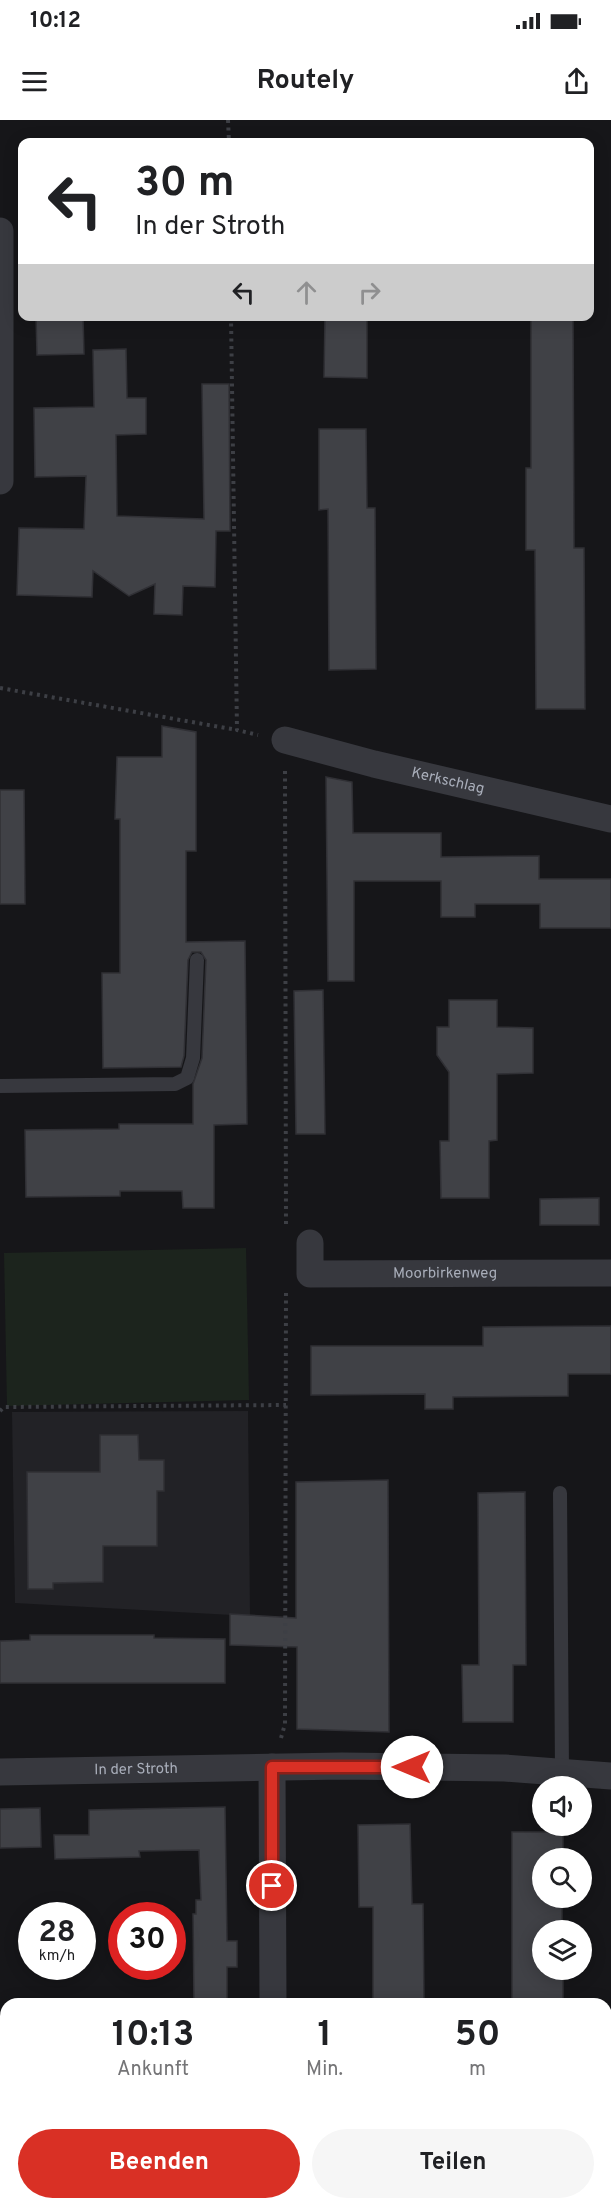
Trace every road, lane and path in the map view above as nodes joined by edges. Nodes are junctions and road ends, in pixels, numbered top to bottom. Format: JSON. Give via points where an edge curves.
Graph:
{"nodes":[{"id":1,"x":228,"y":120,"type":"edge"},
{"id":2,"x":229,"y":138,"type":"edge"},
{"id":3,"x":0,"y":231,"type":"edge"},
{"id":4,"x":231,"y":321,"type":"edge"},
{"id":5,"x":0,"y":481,"type":"edge"},
{"id":6,"x":0,"y":688,"type":"edge"},
{"id":7,"x":237,"y":730,"type":"junction"},
{"id":8,"x":285,"y":740,"type":"junction"},
{"id":9,"x":611,"y":819,"type":"edge"},
{"id":10,"x":197,"y":960,"type":"dead end"},
{"id":11,"x":0,"y":1086,"type":"edge"},
{"id":12,"x":286,"y":1227,"type":"dead end"},
{"id":13,"x":310,"y":1243,"type":"dead end"},
{"id":14,"x":611,"y":1273,"type":"edge"},
{"id":15,"x":286,"y":1286,"type":"dead end"},
{"id":16,"x":286,"y":1405,"type":"junction"},
{"id":17,"x":0,"y":1412,"type":"edge"},
{"id":18,"x":560,"y":1493,"type":"dead end"},
{"id":19,"x":272,"y":1767,"type":"junction"},
{"id":20,"x":562,"y":1771,"type":"junction"},
{"id":21,"x":0,"y":1772,"type":"edge"},
{"id":22,"x":611,"y":1776,"type":"edge"},
{"id":23,"x":273,"y":1998,"type":"edge"}],
"edges":[{"from":1,"to":2,"type":"path"},
{"from":3,"to":5,"type":"street"},
{"from":4,"to":7,"type":"path"},
{"from":6,"to":7,"type":"path"},
{"from":7,"to":8,"type":"path"},
{"from":8,"to":9,"type":"street","name":"Kerkschlag"},
{"from":8,"to":12,"type":"path"},
{"from":10,"to":11,"type":"lane","via":[[193,1058],[187,1078],[175,1084]]},
{"from":13,"to":14,"type":"street","name":"Moorbirkenweg","via":[[310,1274]]},
{"from":15,"to":16,"type":"path"},
{"from":16,"to":17,"type":"path","via":[[4,1407]]},
{"from":16,"to":19,"type":"path","via":[[285,1724]]},
{"from":18,"to":20,"type":"lane"},
{"from":19,"to":20,"type":"street","name":"In der Stroth"},
{"from":19,"to":21,"type":"street","name":"In der Stroth"},
{"from":19,"to":23,"type":"street"},
{"from":20,"to":22,"type":"street","name":"In der Stroth"}]}
